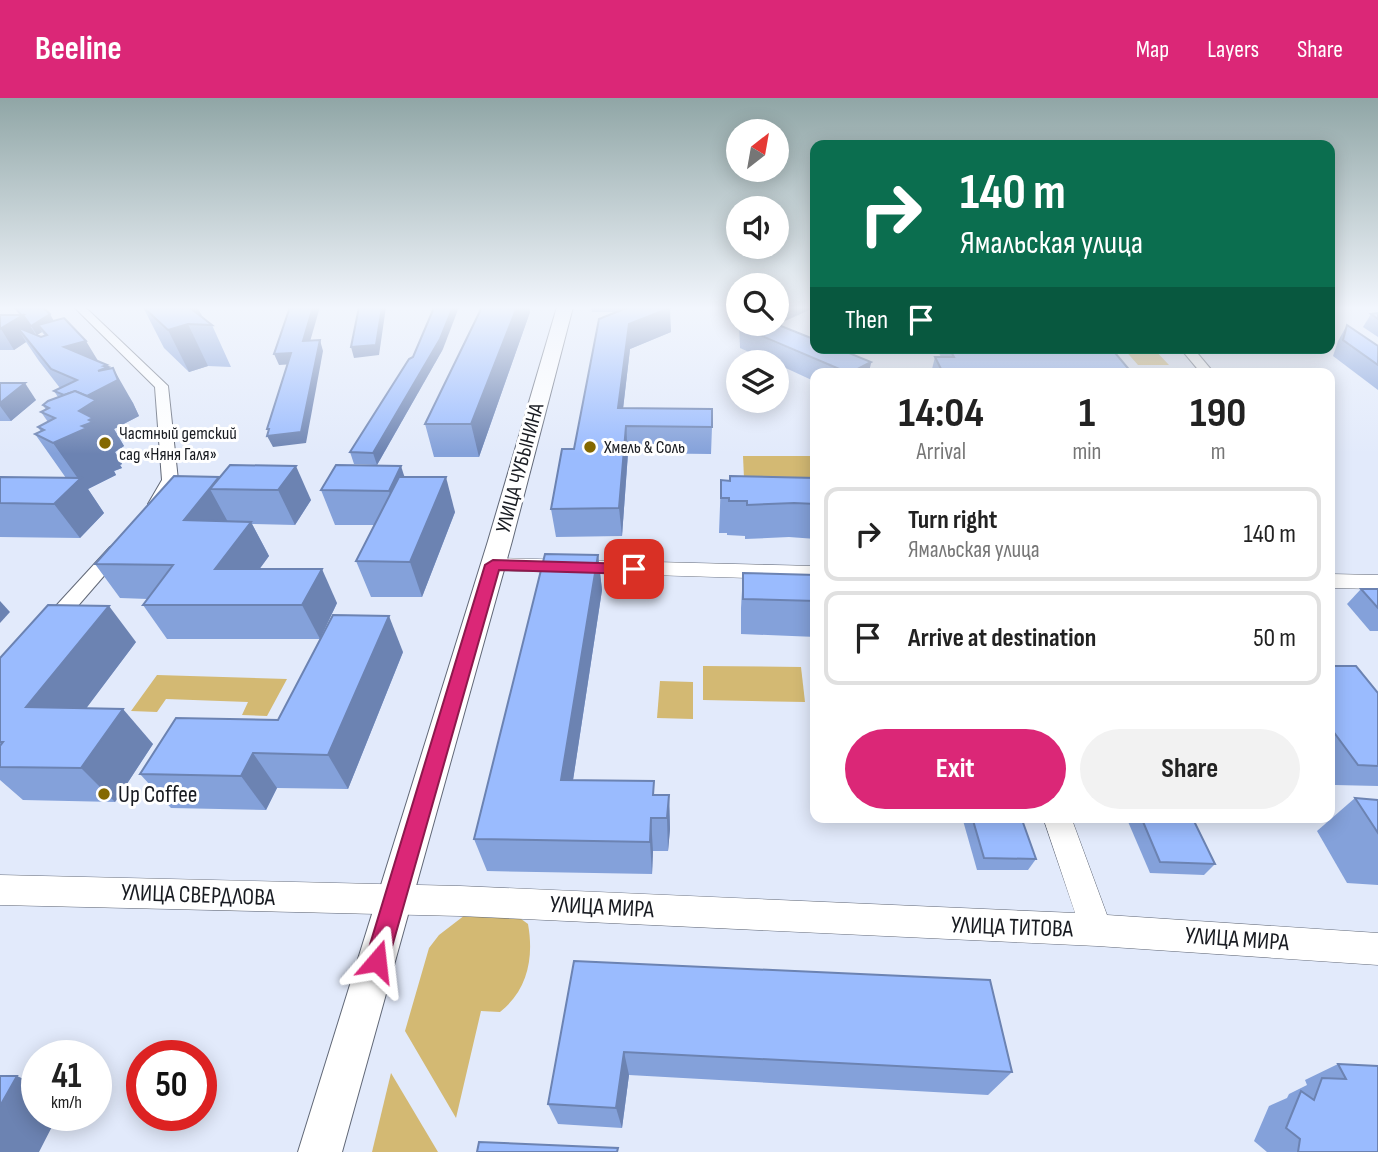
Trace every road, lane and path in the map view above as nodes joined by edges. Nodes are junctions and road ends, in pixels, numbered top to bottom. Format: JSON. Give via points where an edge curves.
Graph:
{"nodes":[{"id":1,"x":130,"y":356,"type":"edge"},
{"id":2,"x":551,"y":356,"type":"edge"},
{"id":3,"x":142,"y":520,"type":"edge"},
{"id":4,"x":125,"y":540,"type":"edge"},
{"id":5,"x":493,"y":565,"type":"junction"},
{"id":6,"x":810,"y":573,"type":"edge"},
{"id":7,"x":1335,"y":581,"type":"edge"},
{"id":8,"x":1378,"y":582,"type":"edge"},
{"id":9,"x":38,"y":638,"type":"edge"},
{"id":10,"x":1060,"y":823,"type":"edge"},
{"id":11,"x":0,"y":890,"type":"edge"},
{"id":12,"x":395,"y":899,"type":"junction"},
{"id":13,"x":808,"y":918,"type":"joint"},
{"id":14,"x":1097,"y":930,"type":"junction"},
{"id":15,"x":1378,"y":948,"type":"edge"},
{"id":16,"x":320,"y":1152,"type":"edge"}],
"edges":[{"from":1,"to":3,"type":"street","via":[[161,386],[170,480]]},
{"from":2,"to":5,"type":"main road","name":"УЛИЦА ЧУБЫНИНА"},
{"from":4,"to":9,"type":"street"},
{"from":5,"to":6,"type":"street"},
{"from":5,"to":12,"type":"main road","name":"УЛИЦА ЧУБЫНИНА"},
{"from":7,"to":8,"type":"street"},
{"from":10,"to":14,"type":"street","name":"УЛИЦА ТИТОВА"},
{"from":11,"to":12,"type":"street","name":"УЛИЦА СВЕРДЛОВА"},
{"from":12,"to":13,"type":"street","name":"УЛИЦА МИРА"},
{"from":12,"to":16,"type":"main road","name":"УЛИЦА ЧУБЫНИНА"},
{"from":13,"to":14,"type":"street","name":"УЛИЦА ТИТОВА"},
{"from":14,"to":15,"type":"street","name":"УЛИЦА МИРА"}]}
